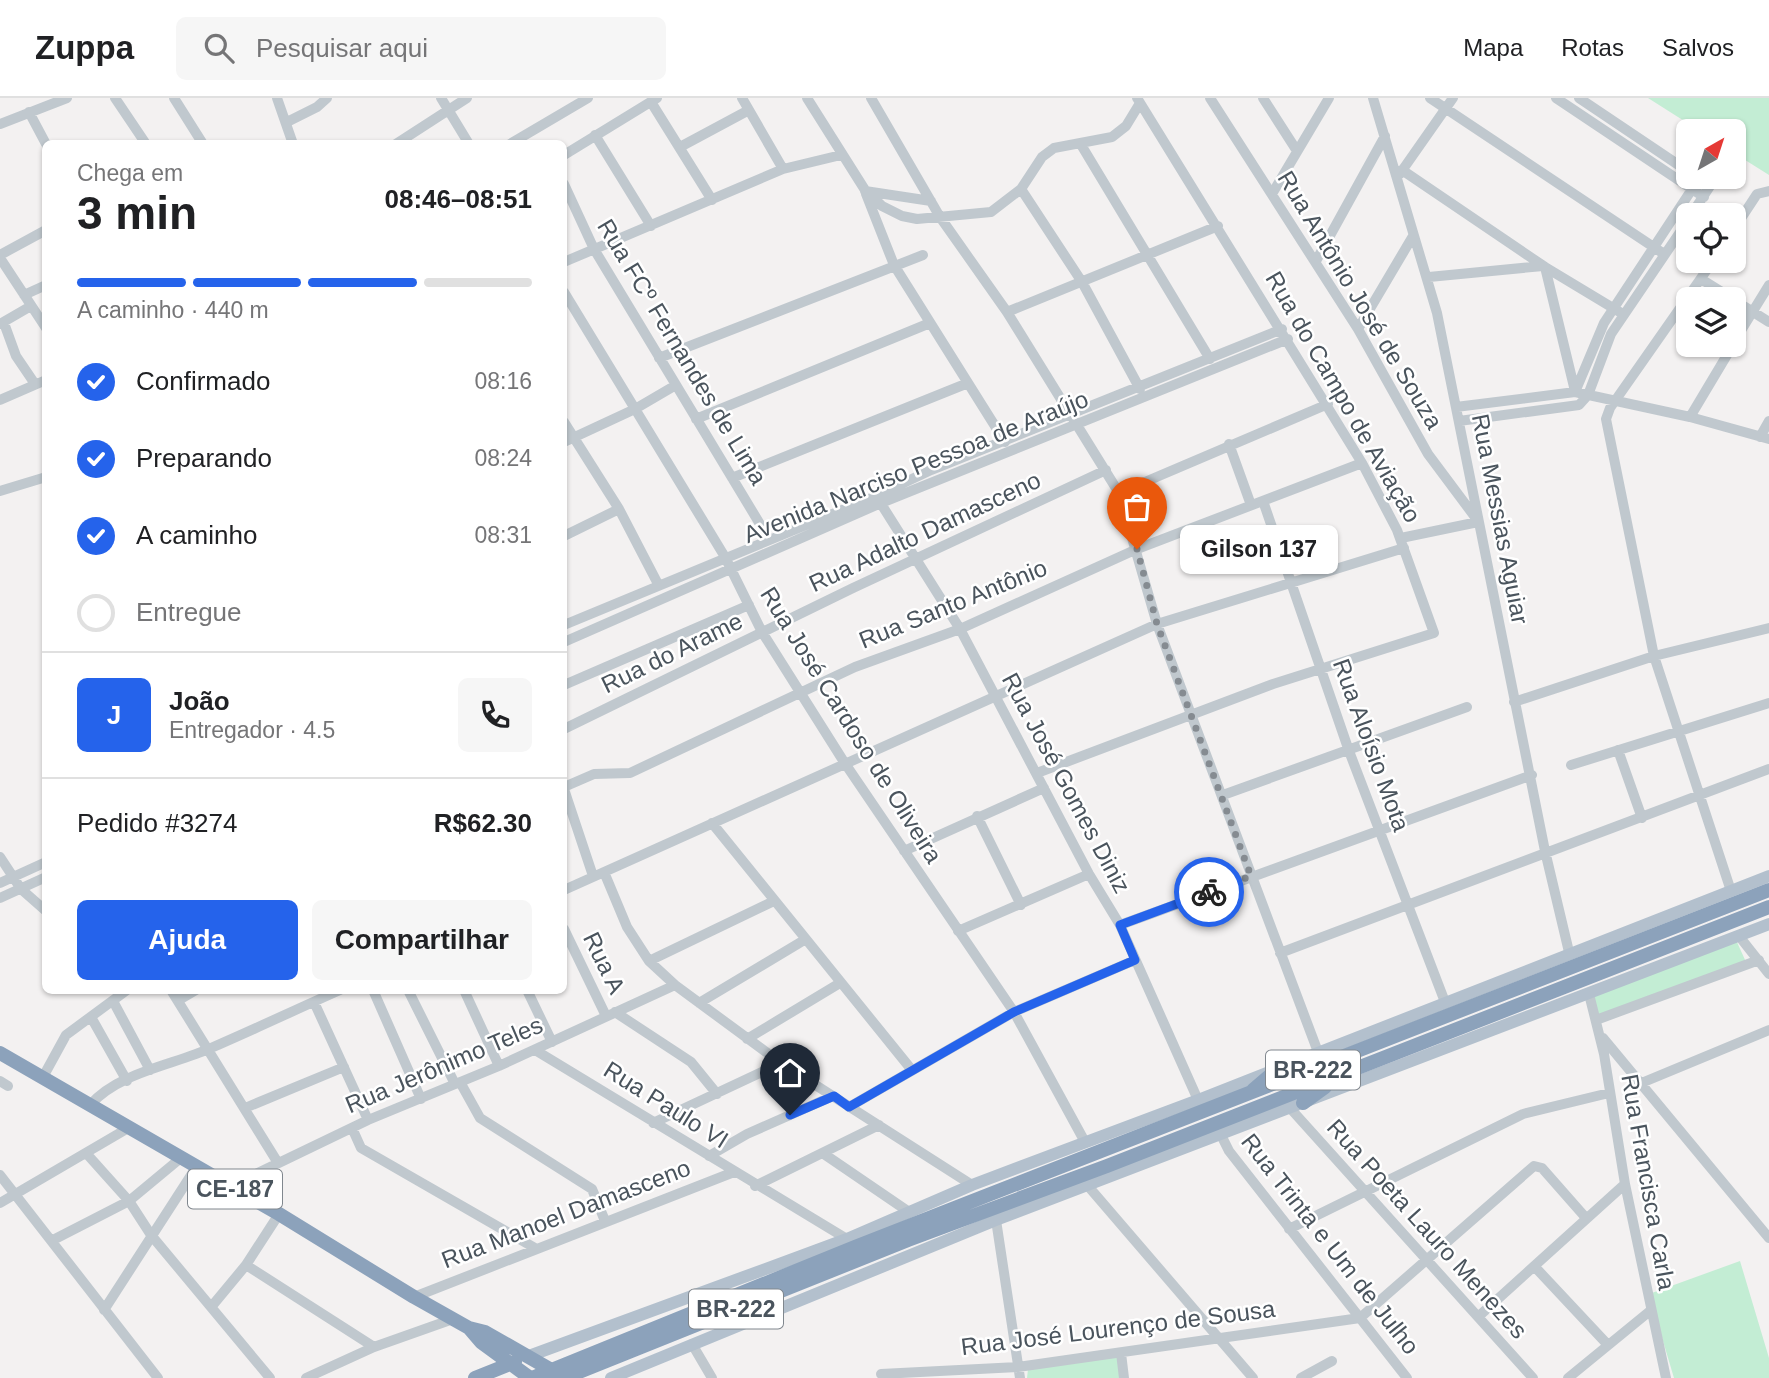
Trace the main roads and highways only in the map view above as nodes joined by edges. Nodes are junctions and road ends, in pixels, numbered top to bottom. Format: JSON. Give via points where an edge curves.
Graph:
{"nodes":[{"id":1,"x":1769,"y":876,"type":"edge"},
{"id":2,"x":1769,"y":890,"type":"edge"},
{"id":3,"x":1769,"y":907,"type":"edge"},
{"id":4,"x":1769,"y":924,"type":"edge"},
{"id":5,"x":3,"y":1057,"type":"edge"},
{"id":6,"x":1281,"y":1066,"type":"junction"},
{"id":7,"x":1341,"y":1075,"type":"junction"},
{"id":8,"x":1242,"y":1098,"type":"junction"},
{"id":9,"x":1296,"y":1106,"type":"junction"},
{"id":10,"x":851,"y":1243,"type":"junction"},
{"id":11,"x":469,"y":1328,"type":"junction"},
{"id":12,"x":529,"y":1356,"type":"junction"},
{"id":13,"x":510,"y":1364,"type":"junction"},
{"id":14,"x":475,"y":1378,"type":"edge"},
{"id":15,"x":531,"y":1378,"type":"edge"},
{"id":16,"x":565,"y":1378,"type":"edge"},
{"id":17,"x":611,"y":1378,"type":"edge"}],
"edges":[{"from":1,"to":6,"type":"main road"},
{"from":2,"to":8,"type":"highway","number":"BR-222"},
{"from":3,"to":7,"type":"highway","number":"BR-222"},
{"from":4,"to":9,"type":"main road","number":"BR-222"},
{"from":5,"to":11,"type":"highway","number":"CE-187","via":[[182,1157]]},
{"from":6,"to":8,"type":"highway"},
{"from":6,"to":10,"type":"main road","via":[[972,1185]]},
{"from":7,"to":9,"type":"highway"},
{"from":7,"to":16,"type":"highway","number":"BR-222","via":[[908,1240]]},
{"from":8,"to":10,"type":"highway","number":"BR-222"},
{"from":9,"to":17,"type":"main road","number":"BR-222","via":[[996,1220]]},
{"from":10,"to":12,"type":"main road"},
{"from":10,"to":15,"type":"highway","number":"BR-222"},
{"from":11,"to":12,"type":"highway","number":"CE-187"},
{"from":11,"to":13,"type":"highway","number":"CE-187"},
{"from":12,"to":13,"type":"highway"},
{"from":12,"to":16,"type":"highway","number":"CE-187"},
{"from":13,"to":14,"type":"highway"},
{"from":13,"to":15,"type":"highway","number":"CE-187"}]}
